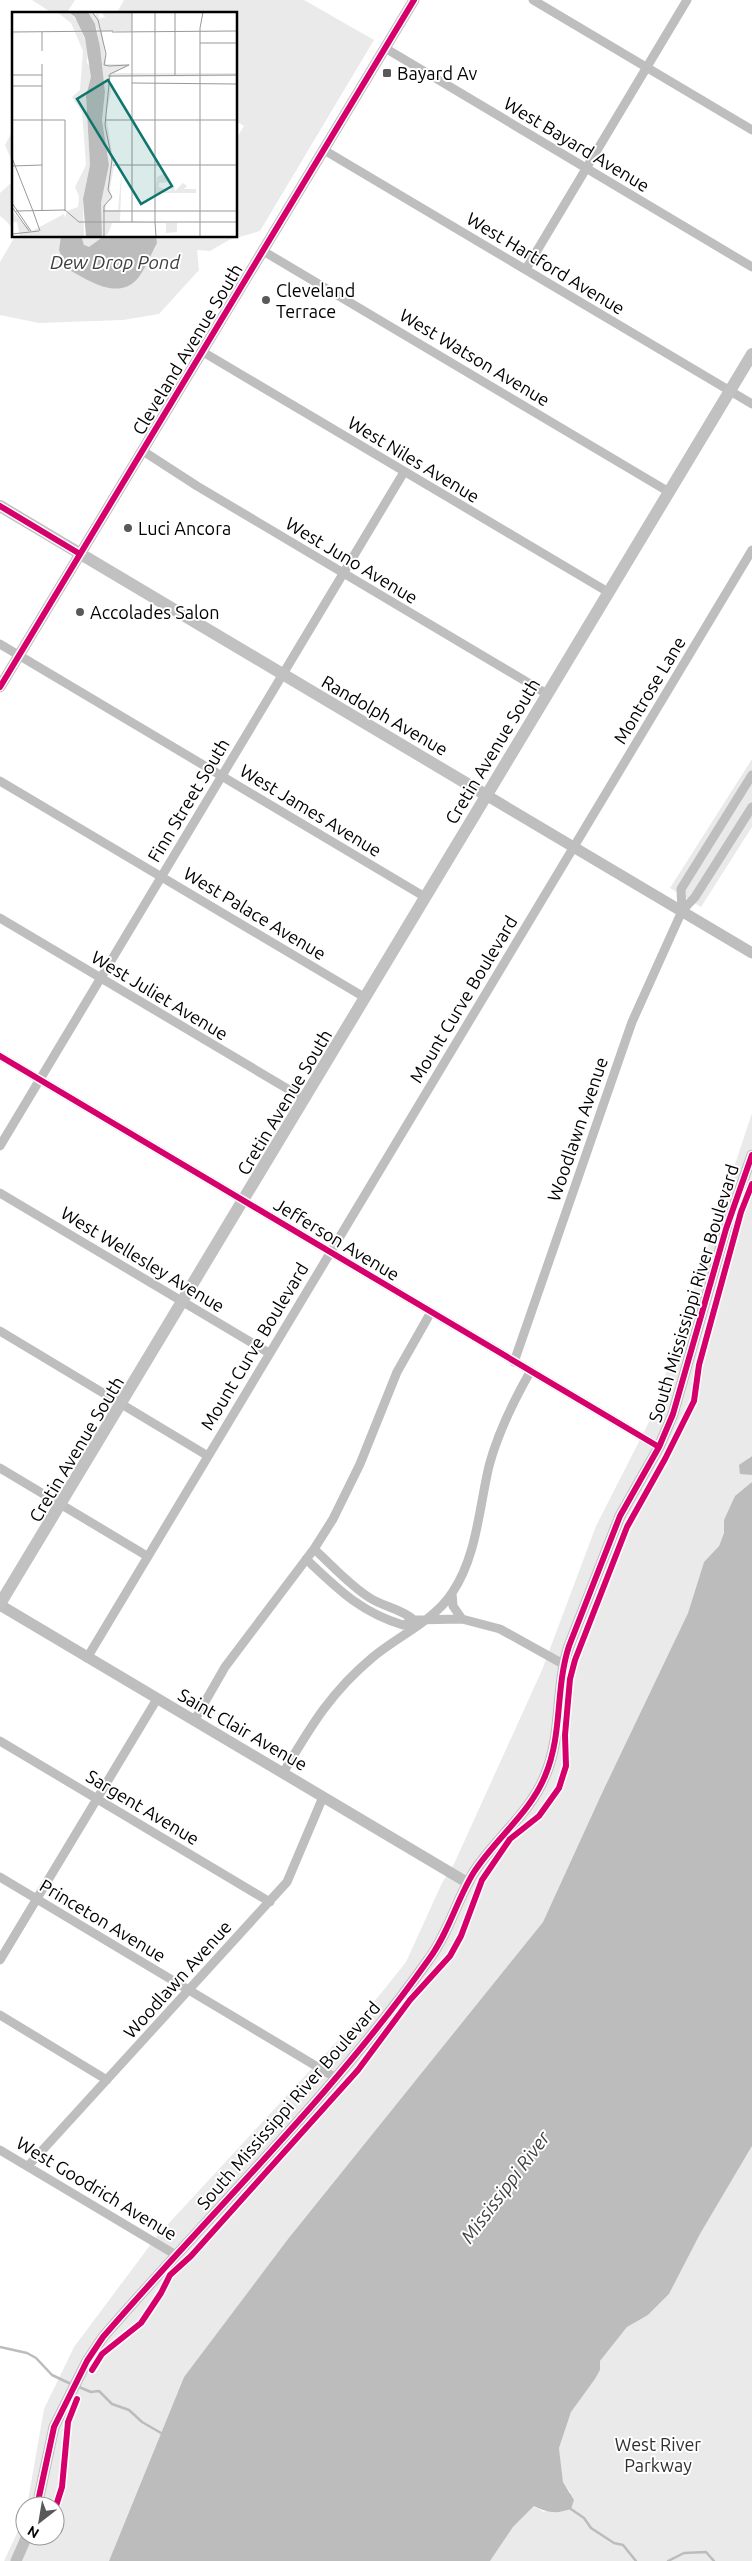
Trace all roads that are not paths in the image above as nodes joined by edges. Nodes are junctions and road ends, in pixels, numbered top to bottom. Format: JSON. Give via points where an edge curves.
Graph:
{"nodes":[{"id":1,"x":413,"y":0,"type":"edge"},
{"id":2,"x":532,"y":0,"type":"edge"},
{"id":3,"x":687,"y":0,"type":"edge"},
{"id":4,"x":385,"y":48,"type":"junction"},
{"id":5,"x":647,"y":68,"type":"junction"},
{"id":6,"x":752,"y":130,"type":"edge"},
{"id":7,"x":324,"y":150,"type":"junction"},
{"id":8,"x":586,"y":168,"type":"junction"},
{"id":9,"x":263,"y":251,"type":"junction"},
{"id":10,"x":752,"y":267,"type":"edge"},
{"id":11,"x":526,"y":269,"type":"junction"},
{"id":12,"x":203,"y":352,"type":"junction"},
{"id":13,"x":752,"y":354,"type":"edge"},
{"id":14,"x":730,"y":390,"type":"junction"},
{"id":15,"x":752,"y":404,"type":"edge"},
{"id":16,"x":143,"y":451,"type":"junction"},
{"id":17,"x":404,"y":472,"type":"junction"},
{"id":18,"x":669,"y":492,"type":"junction"},
{"id":19,"x":0,"y":506,"type":"edge"},
{"id":20,"x":752,"y":550,"type":"edge"},
{"id":21,"x":80,"y":554,"type":"junction"},
{"id":22,"x":343,"y":574,"type":"junction"},
{"id":23,"x":608,"y":592,"type":"junction"},
{"id":24,"x":0,"y":644,"type":"edge"},
{"id":25,"x":19,"y":655,"type":"junction"},
{"id":26,"x":282,"y":674,"type":"junction"},
{"id":27,"x":0,"y":687,"type":"edge"},
{"id":28,"x":547,"y":694,"type":"junction"},
{"id":29,"x":222,"y":776,"type":"junction"},
{"id":30,"x":752,"y":776,"type":"edge"},
{"id":31,"x":0,"y":780,"type":"edge"},
{"id":32,"x":486,"y":794,"type":"junction"},
{"id":33,"x":752,"y":807,"type":"edge"},
{"id":34,"x":574,"y":847,"type":"junction"},
{"id":35,"x":161,"y":877,"type":"junction"},
{"id":36,"x":424,"y":897,"type":"junction"},
{"id":37,"x":682,"y":911,"type":"junction"},
{"id":38,"x":0,"y":918,"type":"edge"},
{"id":39,"x":752,"y":953,"type":"edge"},
{"id":40,"x":100,"y":979,"type":"junction"},
{"id":41,"x":364,"y":997,"type":"junction"},
{"id":42,"x":0,"y":1056,"type":"edge"},
{"id":43,"x":40,"y":1080,"type":"junction"},
{"id":44,"x":304,"y":1098,"type":"junction"},
{"id":45,"x":0,"y":1146,"type":"edge"},
{"id":46,"x":752,"y":1155,"type":"edge"},
{"id":47,"x":0,"y":1193,"type":"edge"},
{"id":48,"x":243,"y":1200,"type":"junction"},
{"id":49,"x":329,"y":1252,"type":"junction"},
{"id":50,"x":182,"y":1302,"type":"junction"},
{"id":51,"x":430,"y":1312,"type":"junction"},
{"id":52,"x":0,"y":1331,"type":"edge"},
{"id":53,"x":269,"y":1353,"type":"junction"},
{"id":54,"x":514,"y":1362,"type":"junction"},
{"id":55,"x":530,"y":1372,"type":"junction"},
{"id":56,"x":121,"y":1403,"type":"junction"},
{"id":57,"x":659,"y":1448,"type":"junction"},
{"id":58,"x":208,"y":1456,"type":"junction"},
{"id":59,"x":0,"y":1468,"type":"edge"},
{"id":60,"x":60,"y":1504,"type":"junction"},
{"id":61,"x":314,"y":1549,"type":"junction"},
{"id":62,"x":147,"y":1556,"type":"junction"},
{"id":63,"x":306,"y":1559,"type":"junction"},
{"id":64,"x":452,"y":1593,"type":"junction"},
{"id":65,"x":0,"y":1605,"type":"edge"},
{"id":66,"x":462,"y":1619,"type":"junction"},
{"id":67,"x":414,"y":1620,"type":"junction"},
{"id":68,"x":426,"y":1621,"type":"junction"},
{"id":69,"x":87,"y":1658,"type":"junction"},
{"id":70,"x":563,"y":1664,"type":"junction"},
{"id":71,"x":157,"y":1699,"type":"junction"},
{"id":72,"x":194,"y":1721,"type":"junction"},
{"id":73,"x":0,"y":1741,"type":"edge"},
{"id":74,"x":283,"y":1773,"type":"junction"},
{"id":75,"x":322,"y":1796,"type":"junction"},
{"id":76,"x":97,"y":1798,"type":"junction"},
{"id":77,"x":0,"y":1877,"type":"edge"},
{"id":78,"x":468,"y":1884,"type":"junction"},
{"id":79,"x":36,"y":1898,"type":"junction"},
{"id":80,"x":270,"y":1902,"type":"junction"},
{"id":81,"x":0,"y":1960,"type":"edge"},
{"id":82,"x":190,"y":1990,"type":"junction"},
{"id":83,"x":0,"y":2015,"type":"edge"},
{"id":84,"x":336,"y":2078,"type":"junction"},
{"id":85,"x":107,"y":2080,"type":"junction"},
{"id":86,"x":0,"y":2150,"type":"edge"},
{"id":87,"x":28,"y":2166,"type":"junction"},
{"id":88,"x":176,"y":2255,"type":"junction"},
{"id":89,"x":39,"y":2496,"type":"edge"},
{"id":90,"x":23,"y":2546,"type":"edge"},
{"id":91,"x":16,"y":2561,"type":"edge"}],
"edges":[{"from":1,"to":4,"type":"street","name":"Cleveland Avenue South"},
{"from":2,"to":5,"type":"street"},
{"from":3,"to":5,"type":"street"},
{"from":4,"to":7,"type":"street","name":"Cleveland Avenue South"},
{"from":4,"to":8,"type":"street","name":"West Bayard Avenue"},
{"from":5,"to":6,"type":"street"},
{"from":5,"to":8,"type":"street"},
{"from":7,"to":9,"type":"street","name":"Cleveland Avenue South"},
{"from":7,"to":11,"type":"street","name":"West Hartford Avenue"},
{"from":8,"to":10,"type":"street","name":"West Bayard Avenue"},
{"from":8,"to":11,"type":"street"},
{"from":9,"to":12,"type":"street","name":"Cleveland Avenue South"},
{"from":9,"to":18,"type":"street","name":"West Watson Avenue"},
{"from":11,"to":14,"type":"street","name":"West Hartford Avenue"},
{"from":12,"to":16,"type":"street","name":"Cleveland Avenue South"},
{"from":12,"to":17,"type":"street","name":"West Niles Avenue"},
{"from":13,"to":14,"type":"main road","name":"Cretin Avenue South"},
{"from":14,"to":15,"type":"street","name":"West Hartford Avenue"},
{"from":14,"to":18,"type":"main road","name":"Cretin Avenue South"},
{"from":16,"to":21,"type":"street","name":"Cleveland Avenue South"},
{"from":16,"to":22,"type":"street","name":"West Juno Avenue"},
{"from":17,"to":22,"type":"street","name":"Finn Street South"},
{"from":17,"to":23,"type":"street","name":"West Niles Avenue"},
{"from":18,"to":23,"type":"main road","name":"Cretin Avenue South"},
{"from":19,"to":21,"type":"main road","name":"Randolph Avenue"},
{"from":20,"to":34,"type":"street","name":"Montrose Lane"},
{"from":21,"to":25,"type":"street","name":"Cleveland Avenue South"},
{"from":21,"to":26,"type":"main road","name":"Randolph Avenue"},
{"from":22,"to":26,"type":"street","name":"Finn Street South"},
{"from":22,"to":28,"type":"street","name":"West Juno Avenue"},
{"from":23,"to":28,"type":"main road","name":"Cretin Avenue South"},
{"from":24,"to":25,"type":"street","name":"West James Avenue"},
{"from":25,"to":27,"type":"street","name":"Cleveland Avenue South"},
{"from":25,"to":29,"type":"street","name":"West James Avenue"},
{"from":26,"to":29,"type":"street","name":"Finn Street South"},
{"from":26,"to":32,"type":"main road","name":"Randolph Avenue"},
{"from":28,"to":32,"type":"main road","name":"Cretin Avenue South"},
{"from":29,"to":35,"type":"street","name":"Finn Street South"},
{"from":29,"to":36,"type":"street","name":"West James Avenue"},
{"from":30,"to":37,"type":"street","via":[[681,890]]},
{"from":31,"to":35,"type":"street","name":"West Palace Avenue"},
{"from":32,"to":34,"type":"street","name":"Randolph Avenue"},
{"from":32,"to":36,"type":"main road","name":"Cretin Avenue South"},
{"from":33,"to":37,"type":"street","via":[[696,898]]},
{"from":34,"to":37,"type":"street","name":"Randolph Avenue"},
{"from":34,"to":49,"type":"street","name":"Mount Curve Boulevard"},
{"from":35,"to":40,"type":"street","name":"Finn Street South"},
{"from":35,"to":41,"type":"street","name":"West Palace Avenue"},
{"from":36,"to":41,"type":"main road","name":"Cretin Avenue South"},
{"from":37,"to":39,"type":"street","name":"Randolph Avenue"},
{"from":37,"to":54,"type":"street","name":"Woodlawn Avenue","via":[[632,1022]]},
{"from":38,"to":40,"type":"street","name":"West Juliet Avenue"},
{"from":40,"to":43,"type":"street","name":"Finn Street South"},
{"from":40,"to":44,"type":"street","name":"West Juliet Avenue"},
{"from":41,"to":44,"type":"main road","name":"Cretin Avenue South"},
{"from":42,"to":43,"type":"street","name":"Jefferson Avenue"},
{"from":43,"to":45,"type":"street","name":"Finn Street South"},
{"from":43,"to":48,"type":"street","name":"Jefferson Avenue"},
{"from":44,"to":48,"type":"main road","name":"Cretin Avenue South"},
{"from":46,"to":57,"type":"street","name":"South Mississippi River Boulevard","via":[[726,1229],[674,1414]]},
{"from":47,"to":50,"type":"street","name":"West Wellesley Avenue"},
{"from":48,"to":49,"type":"street","name":"Jefferson Avenue"},
{"from":48,"to":50,"type":"main road","name":"Cretin Avenue South"},
{"from":49,"to":51,"type":"street","name":"Jefferson Avenue"},
{"from":49,"to":53,"type":"street","name":"Mount Curve Boulevard"},
{"from":50,"to":53,"type":"street","name":"West Wellesley Avenue"},
{"from":50,"to":56,"type":"main road","name":"Cretin Avenue South"},
{"from":51,"to":54,"type":"street","name":"Jefferson Avenue"},
{"from":51,"to":61,"type":"street","via":[[397,1372],[347,1492]]},
{"from":52,"to":56,"type":"street"},
{"from":53,"to":58,"type":"street","name":"Mount Curve Boulevard"},
{"from":54,"to":55,"type":"street","name":"Jefferson Avenue"},
{"from":55,"to":57,"type":"street","name":"Jefferson Avenue"},
{"from":55,"to":64,"type":"street","via":[[499,1436],[489,1467],[473,1546]]},
{"from":56,"to":58,"type":"street"},
{"from":56,"to":60,"type":"main road","name":"Cretin Avenue South"},
{"from":57,"to":70,"type":"street","name":"South Mississippi River Boulevard","via":[[620,1516]]},
{"from":58,"to":62,"type":"street","name":"Mount Curve Boulevard"},
{"from":59,"to":60,"type":"street"},
{"from":60,"to":62,"type":"street"},
{"from":60,"to":65,"type":"main road","name":"Cretin Avenue South"},
{"from":61,"to":63,"type":"street"},
{"from":61,"to":67,"type":"street","via":[[367,1596],[406,1612]]},
{"from":62,"to":69,"type":"street","name":"Mount Curve Boulevard"},
{"from":63,"to":67,"type":"street","via":[[348,1598],[373,1615],[403,1626]]},
{"from":63,"to":72,"type":"street","via":[[242,1643]]},
{"from":64,"to":66,"type":"street","via":[[453,1606]]},
{"from":64,"to":68,"type":"street"},
{"from":65,"to":69,"type":"street","name":"Saint Clair Avenue"},
{"from":66,"to":68,"type":"street"},
{"from":66,"to":70,"type":"street","via":[[500,1629]]},
{"from":67,"to":68,"type":"street"},
{"from":68,"to":74,"type":"street","via":[[400,1636],[341,1686],[313,1722]]},
{"from":69,"to":71,"type":"street","name":"Saint Clair Avenue"},
{"from":70,"to":78,"type":"street","name":"South Mississippi River Boulevard","via":[[554,1748],[539,1788],[517,1820],[489,1851]]},
{"from":71,"to":72,"type":"street","name":"Saint Clair Avenue"},
{"from":71,"to":76,"type":"street"},
{"from":72,"to":74,"type":"street","name":"Saint Clair Avenue"},
{"from":73,"to":76,"type":"street","name":"Sargent Avenue"},
{"from":74,"to":75,"type":"street","name":"Saint Clair Avenue"},
{"from":75,"to":78,"type":"street","name":"Saint Clair Avenue"},
{"from":75,"to":80,"type":"street","name":"Woodlawn Avenue","via":[[287,1882]]},
{"from":76,"to":79,"type":"street"},
{"from":76,"to":80,"type":"street","name":"Sargent Avenue"},
{"from":77,"to":79,"type":"street","name":"Princeton Avenue"},
{"from":78,"to":84,"type":"street","name":"South Mississippi River Boulevard","via":[[429,1960]]},
{"from":79,"to":81,"type":"street"},
{"from":79,"to":82,"type":"street","name":"Princeton Avenue"},
{"from":80,"to":82,"type":"street","name":"Woodlawn Avenue"},
{"from":82,"to":84,"type":"street","name":"Princeton Avenue"},
{"from":82,"to":85,"type":"street","name":"Woodlawn Avenue"},
{"from":83,"to":85,"type":"street"},
{"from":84,"to":88,"type":"street","name":"South Mississippi River Boulevard"},
{"from":85,"to":87,"type":"street","name":"Woodlawn Avenue"},
{"from":86,"to":87,"type":"street","name":"West Goodrich Avenue"},
{"from":87,"to":88,"type":"street","name":"West Goodrich Avenue"},
{"from":88,"to":89,"type":"street","name":"South Mississippi River Boulevard","via":[[103,2337],[87,2361],[54,2427]]},
{"from":90,"to":91,"type":"street"}]}
